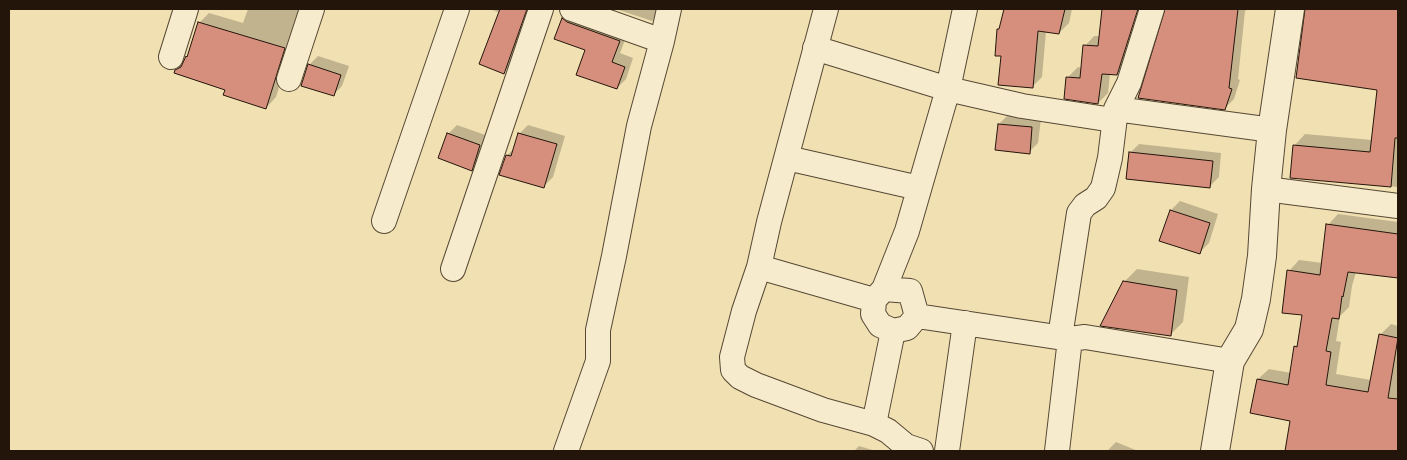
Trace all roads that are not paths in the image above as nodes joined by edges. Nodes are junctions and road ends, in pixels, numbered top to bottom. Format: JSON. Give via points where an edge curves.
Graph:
{"nodes":[{"id":1,"x":186,"y":9,"type":"edge"},
{"id":2,"x":312,"y":9,"type":"edge"},
{"id":3,"x":457,"y":9,"type":"edge"},
{"id":4,"x":541,"y":9,"type":"edge"},
{"id":5,"x":572,"y":9,"type":"edge"},
{"id":6,"x":669,"y":9,"type":"edge"},
{"id":7,"x":826,"y":9,"type":"edge"},
{"id":8,"x":965,"y":9,"type":"edge"},
{"id":9,"x":1152,"y":9,"type":"edge"},
{"id":10,"x":1290,"y":9,"type":"edge"},
{"id":11,"x":662,"y":40,"type":"junction"},
{"id":12,"x":815,"y":48,"type":"junction"},
{"id":13,"x":171,"y":57,"type":"dead end"},
{"id":14,"x":289,"y":79,"type":"dead end"},
{"id":15,"x":948,"y":89,"type":"junction"},
{"id":16,"x":1115,"y":114,"type":"junction"},
{"id":17,"x":1272,"y":130,"type":"junction"},
{"id":18,"x":787,"y":158,"type":"junction"},
{"id":19,"x":919,"y":188,"type":"junction"},
{"id":20,"x":1266,"y":189,"type":"junction"},
{"id":21,"x":1398,"y":206,"type":"edge"},
{"id":22,"x":384,"y":221,"type":"dead end"},
{"id":23,"x":759,"y":267,"type":"junction"},
{"id":24,"x":454,"y":269,"type":"dead end"},
{"id":25,"x":879,"y":294,"type":"junction"},
{"id":26,"x":917,"y":316,"type":"junction"},
{"id":27,"x":965,"y":323,"type":"junction"},
{"id":28,"x":893,"y":331,"type":"junction"},
{"id":29,"x":1065,"y":338,"type":"junction"},
{"id":30,"x":1230,"y":361,"type":"junction"},
{"id":31,"x":874,"y":424,"type":"junction"},
{"id":32,"x":910,"y":450,"type":"edge"},
{"id":33,"x":566,"y":451,"type":"edge"},
{"id":34,"x":947,"y":451,"type":"edge"},
{"id":35,"x":1057,"y":451,"type":"edge"},
{"id":36,"x":1216,"y":451,"type":"edge"}],
"edges":[{"from":1,"to":13,"type":"street"},
{"from":2,"to":14,"type":"street"},
{"from":3,"to":22,"type":"street"},
{"from":4,"to":24,"type":"street"},
{"from":5,"to":11,"type":"street"},
{"from":6,"to":11,"type":"street"},
{"from":7,"to":12,"type":"street"},
{"from":8,"to":15,"type":"street"},
{"from":9,"to":16,"type":"street","via":[[1129,83]]},
{"from":10,"to":17,"type":"street"},
{"from":11,"to":33,"type":"street","via":[[639,126],[598,330],[598,361]]},
{"from":12,"to":15,"type":"street"},
{"from":12,"to":18,"type":"street"},
{"from":15,"to":16,"type":"street","via":[[1022,106]]},
{"from":15,"to":19,"type":"street"},
{"from":16,"to":17,"type":"street"},
{"from":16,"to":29,"type":"street","via":[[1103,188],[1079,213]]},
{"from":17,"to":20,"type":"street"},
{"from":18,"to":19,"type":"street"},
{"from":18,"to":23,"type":"street"},
{"from":19,"to":25,"type":"street","via":[[907,231]]},
{"from":20,"to":21,"type":"street"},
{"from":20,"to":30,"type":"street","via":[[1256,299],[1249,329]]},
{"from":23,"to":25,"type":"street"},
{"from":23,"to":31,"type":"street","via":[[732,357],[733,370],[756,385],[823,410]]},
{"from":25,"to":26,"type":"street","via":[[910,291]]},
{"from":25,"to":28,"type":"street","via":[[873,314],[880,325]]},
{"from":26,"to":27,"type":"street"},
{"from":26,"to":28,"type":"street","via":[[907,328]]},
{"from":27,"to":29,"type":"street"},
{"from":27,"to":34,"type":"street"},
{"from":28,"to":31,"type":"street"},
{"from":29,"to":30,"type":"street","via":[[1085,337]]},
{"from":29,"to":35,"type":"street"},
{"from":30,"to":36,"type":"street"},
{"from":31,"to":32,"type":"street","via":[[888,431]]}]}
